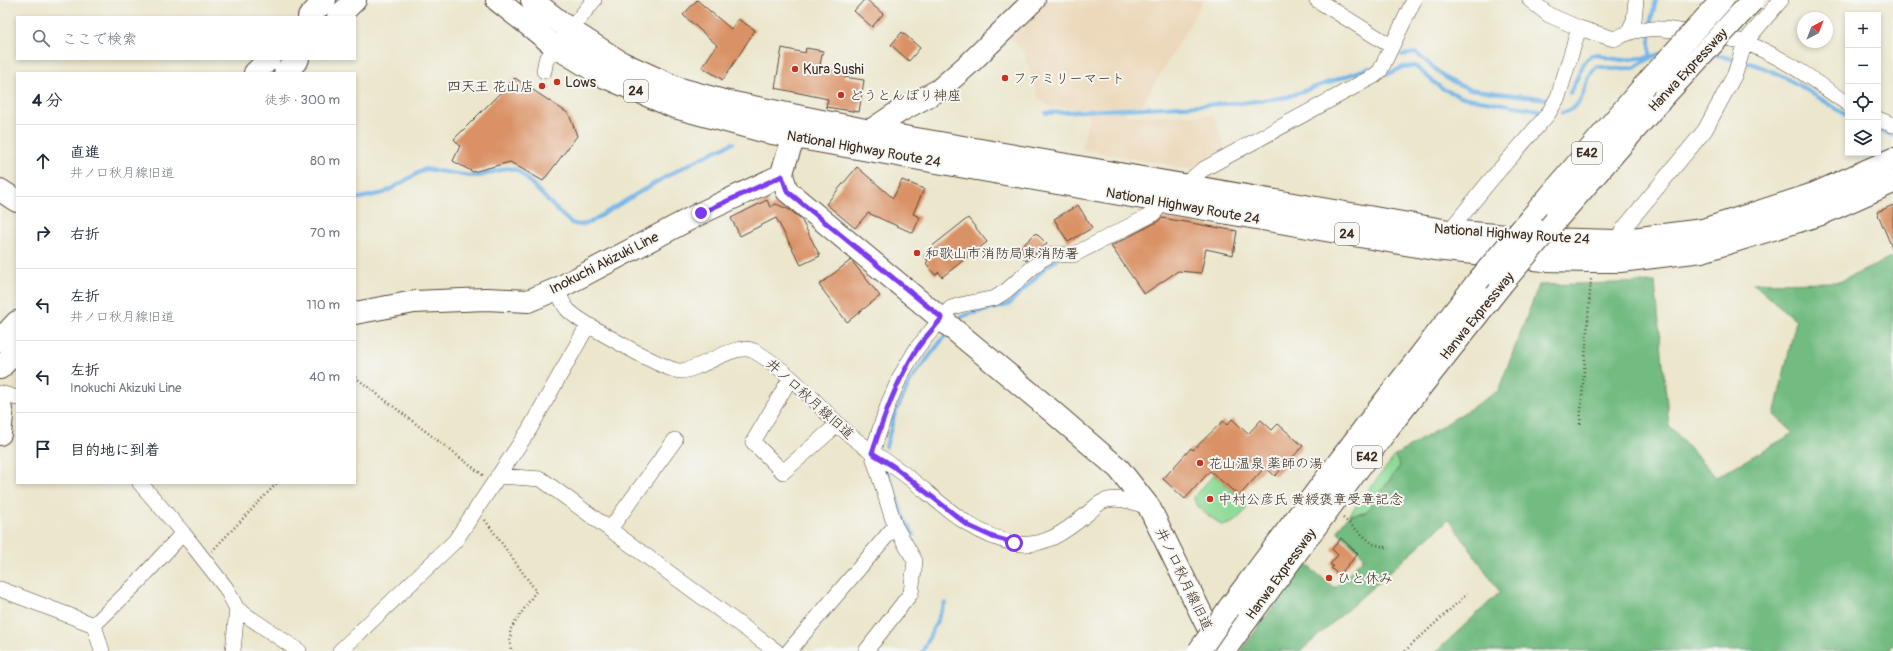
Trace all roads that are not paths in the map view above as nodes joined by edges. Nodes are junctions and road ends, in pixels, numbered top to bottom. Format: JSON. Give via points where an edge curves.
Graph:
{"nodes":[{"id":1,"x":325,"y":0,"type":"edge"},
{"id":2,"x":355,"y":0,"type":"edge"},
{"id":3,"x":497,"y":0,"type":"edge"},
{"id":4,"x":532,"y":0,"type":"edge"},
{"id":5,"x":594,"y":0,"type":"edge"},
{"id":6,"x":1034,"y":0,"type":"edge"},
{"id":7,"x":1317,"y":0,"type":"edge"},
{"id":8,"x":1414,"y":0,"type":"edge"},
{"id":9,"x":1530,"y":0,"type":"edge"},
{"id":10,"x":1636,"y":0,"type":"edge"},
{"id":11,"x":1722,"y":0,"type":"edge"},
{"id":12,"x":1754,"y":0,"type":"edge"},
{"id":13,"x":1781,"y":0,"type":"edge"},
{"id":14,"x":310,"y":16,"type":"edge"},
{"id":15,"x":339,"y":16,"type":"edge"},
{"id":16,"x":1579,"y":28,"type":"junction"},
{"id":17,"x":569,"y":29,"type":"junction"},
{"id":18,"x":1635,"y":30,"type":"junction"},
{"id":19,"x":1391,"y":46,"type":"junction"},
{"id":20,"x":1744,"y":46,"type":"junction"},
{"id":21,"x":556,"y":47,"type":"junction"},
{"id":22,"x":268,"y":60,"type":"edge"},
{"id":23,"x":297,"y":60,"type":"edge"},
{"id":24,"x":544,"y":70,"type":"dead end"},
{"id":25,"x":257,"y":72,"type":"edge"},
{"id":26,"x":286,"y":72,"type":"edge"},
{"id":27,"x":1845,"y":102,"type":"edge"},
{"id":28,"x":1880,"y":120,"type":"edge"},
{"id":29,"x":1893,"y":125,"type":"edge"},
{"id":30,"x":798,"y":127,"type":"junction"},
{"id":31,"x":867,"y":140,"type":"junction"},
{"id":32,"x":1893,"y":159,"type":"edge"},
{"id":33,"x":782,"y":176,"type":"junction"},
{"id":34,"x":1893,"y":182,"type":"edge"},
{"id":35,"x":1182,"y":186,"type":"junction"},
{"id":36,"x":0,"y":190,"type":"edge"},
{"id":37,"x":16,"y":200,"type":"edge"},
{"id":38,"x":1163,"y":203,"type":"junction"},
{"id":39,"x":1449,"y":231,"type":"junction"},
{"id":40,"x":1434,"y":249,"type":"junction"},
{"id":41,"x":1618,"y":251,"type":"junction"},
{"id":42,"x":557,"y":289,"type":"junction"},
{"id":43,"x":356,"y":313,"type":"edge"},
{"id":44,"x":942,"y":318,"type":"junction"},
{"id":45,"x":16,"y":323,"type":"edge"},
{"id":46,"x":588,"y":325,"type":"junction"},
{"id":47,"x":0,"y":340,"type":"edge"},
{"id":48,"x":16,"y":351,"type":"edge"},
{"id":49,"x":0,"y":368,"type":"edge"},
{"id":50,"x":790,"y":379,"type":"junction"},
{"id":51,"x":0,"y":393,"type":"edge"},
{"id":52,"x":16,"y":398,"type":"edge"},
{"id":53,"x":0,"y":404,"type":"edge"},
{"id":54,"x":838,"y":424,"type":"junction"},
{"id":55,"x":0,"y":434,"type":"edge"},
{"id":56,"x":674,"y":440,"type":"dead end"},
{"id":57,"x":872,"y":453,"type":"junction"},
{"id":58,"x":498,"y":476,"type":"junction"},
{"id":59,"x":141,"y":484,"type":"edge"},
{"id":60,"x":1149,"y":507,"type":"junction"},
{"id":61,"x":895,"y":526,"type":"junction"},
{"id":62,"x":610,"y":529,"type":"junction"},
{"id":63,"x":183,"y":533,"type":"junction"},
{"id":64,"x":0,"y":590,"type":"edge"},
{"id":65,"x":238,"y":609,"type":"junction"},
{"id":66,"x":94,"y":625,"type":"junction"},
{"id":67,"x":102,"y":651,"type":"edge"},
{"id":68,"x":233,"y":651,"type":"edge"},
{"id":69,"x":299,"y":651,"type":"edge"},
{"id":70,"x":341,"y":651,"type":"edge"},
{"id":71,"x":776,"y":651,"type":"edge"},
{"id":72,"x":789,"y":651,"type":"edge"},
{"id":73,"x":866,"y":651,"type":"edge"},
{"id":74,"x":1199,"y":651,"type":"edge"},
{"id":75,"x":1219,"y":651,"type":"edge"},
{"id":76,"x":1224,"y":651,"type":"edge"}],
"edges":[{"from":1,"to":14,"type":"main road"},
{"from":2,"to":15,"type":"main road"},
{"from":3,"to":21,"type":"main road","name":"National Highway Route 24","number":"24"},
{"from":4,"to":17,"type":"main road","name":"National Highway Route 24","number":"24"},
{"from":5,"to":17,"type":"street"},
{"from":6,"to":31,"type":"main road","via":[[939,90],[900,111]]},
{"from":7,"to":19,"type":"street"},
{"from":8,"to":19,"type":"street"},
{"from":9,"to":16,"type":"street","via":[[1549,15]]},
{"from":10,"to":18,"type":"street"},
{"from":11,"to":74,"type":"main road","name":"Hanwa Expressway","number":"E42","bridge":true,"via":[[1643,87],[1478,281],[1372,418]]},
{"from":12,"to":76,"type":"main road","name":"Hanwa Expressway","number":"E42","bridge":true,"via":[[1665,95],[1501,285],[1389,427]]},
{"from":13,"to":20,"type":"street"},
{"from":16,"to":18,"type":"street","via":[[1614,38]]},
{"from":16,"to":39,"type":"street","via":[[1558,97],[1548,114]]},
{"from":17,"to":21,"type":"street"},
{"from":17,"to":30,"type":"main road","name":"National Highway Route 24","number":"24","via":[[622,64],[677,88],[724,101]]},
{"from":18,"to":20,"type":"street","via":[[1666,29]]},
{"from":19,"to":35,"type":"street","via":[[1380,71],[1374,76],[1202,170]]},
{"from":20,"to":27,"type":"street","via":[[1775,57]]},
{"from":20,"to":41,"type":"street","via":[[1735,74],[1705,130],[1624,228]]},
{"from":21,"to":24,"type":"street","via":[[546,60]]},
{"from":21,"to":30,"type":"main road","name":"National Highway Route 24","number":"24","via":[[605,78],[674,107],[766,132]]},
{"from":22,"to":25,"type":"main road"},
{"from":23,"to":26,"type":"main road"},
{"from":28,"to":29,"type":"street"},
{"from":30,"to":31,"type":"main road","name":"National Highway Route 24","number":"24"},
{"from":30,"to":33,"type":"main road","via":[[784,162]]},
{"from":31,"to":35,"type":"main road","name":"National Highway Route 24","number":"24"},
{"from":31,"to":38,"type":"main road","name":"National Highway Route 24","number":"24"},
{"from":32,"to":41,"type":"main road","name":"National Highway Route 24","number":"24","via":[[1814,194],[1703,230]]},
{"from":33,"to":42,"type":"main road","name":"Inokuchi Akizuki Line","via":[[701,213]]},
{"from":33,"to":44,"type":"main road","name":"井ノ口秋月線旧道","via":[[787,191]]},
{"from":34,"to":41,"type":"main road","name":"National Highway Route 24","number":"24","via":[[1821,214],[1702,251]]},
{"from":35,"to":38,"type":"street"},
{"from":35,"to":39,"type":"main road","name":"National Highway Route 24","number":"24"},
{"from":36,"to":37,"type":"main road"},
{"from":38,"to":40,"type":"main road","name":"National Highway Route 24","number":"24"},
{"from":38,"to":44,"type":"street","via":[[1153,214],[1073,256],[1052,254],[1041,260],[995,298],[951,308]]},
{"from":39,"to":40,"type":"street"},
{"from":39,"to":41,"type":"main road","name":"National Highway Route 24","number":"24","via":[[1543,239]]},
{"from":40,"to":41,"type":"main road","name":"National Highway Route 24","number":"24","via":[[1544,260],[1592,261]]},
{"from":42,"to":43,"type":"main road","name":"Inokuchi Akizuki Line","via":[[528,301],[486,299],[414,302]]},
{"from":42,"to":46,"type":"street","name":"井ノ口秋月線旧道","via":[[568,310]]},
{"from":44,"to":57,"type":"street","via":[[917,348],[901,375]]},
{"from":44,"to":60,"type":"main road","name":"井ノ口秋月線旧道","via":[[1119,469]]},
{"from":45,"to":47,"type":"main road"},
{"from":46,"to":50,"type":"street","name":"井ノ口秋月線旧道","via":[[679,372],[739,348],[752,350]]},
{"from":46,"to":58,"type":"street","via":[[529,430]]},
{"from":48,"to":49,"type":"main road"},
{"from":50,"to":54,"type":"street","name":"井ノ口秋月線旧道"},
{"from":50,"to":54,"type":"street","via":[[753,442],[783,472]]},
{"from":51,"to":52,"type":"street"},
{"from":53,"to":55,"type":"main road"},
{"from":54,"to":57,"type":"street","name":"井ノ口秋月線旧道"},
{"from":56,"to":62,"type":"street"},
{"from":57,"to":60,"type":"street","name":"井ノ口秋月線旧道","via":[[893,466],[969,526],[1014,543],[1028,545],[1053,539],[1103,501],[1118,499]]},
{"from":57,"to":61,"type":"street"},
{"from":58,"to":62,"type":"street","via":[[541,478]]},
{"from":58,"to":70,"type":"street","via":[[454,541]]},
{"from":59,"to":63,"type":"street"},
{"from":60,"to":75,"type":"main road","name":"井ノ口秋月線旧道"},
{"from":61,"to":72,"type":"street"},
{"from":61,"to":73,"type":"street","via":[[915,561],[911,593]]},
{"from":62,"to":71,"type":"street"},
{"from":63,"to":65,"type":"street","via":[[226,588]]},
{"from":63,"to":66,"type":"street"},
{"from":64,"to":66,"type":"street"},
{"from":65,"to":68,"type":"street"},
{"from":65,"to":69,"type":"street"},
{"from":66,"to":67,"type":"street"}]}
